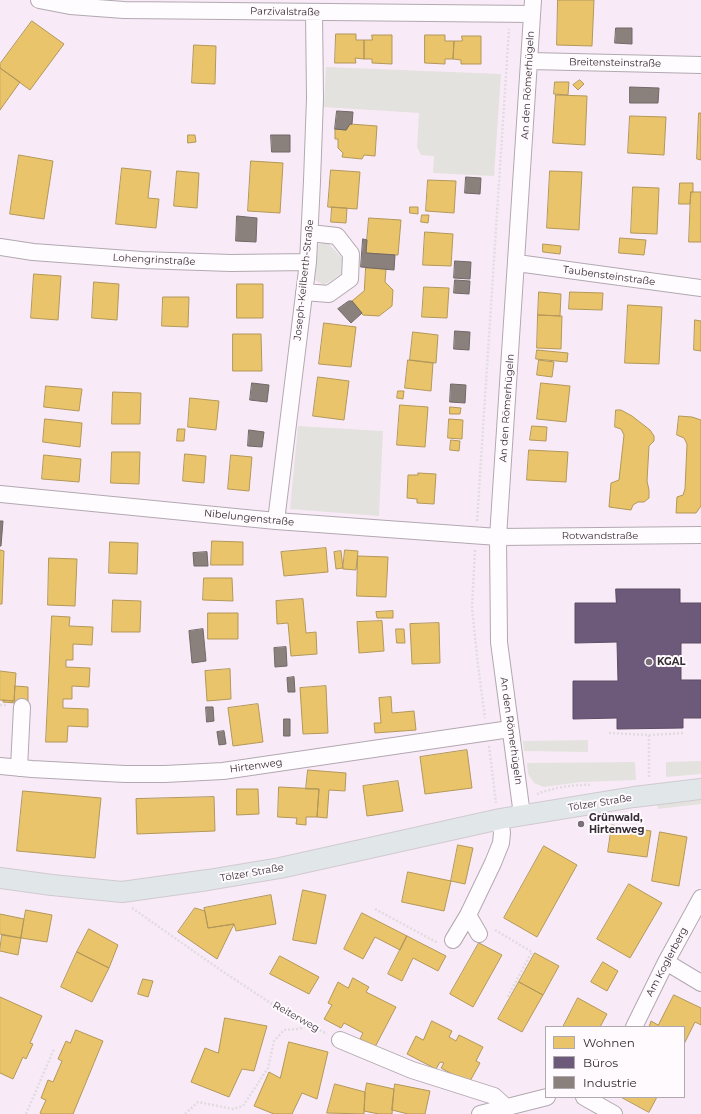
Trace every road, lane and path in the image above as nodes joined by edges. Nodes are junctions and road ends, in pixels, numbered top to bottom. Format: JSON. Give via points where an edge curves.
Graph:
{"nodes":[{"id":1,"x":39,"y":0,"type":"edge"},
{"id":2,"x":533,"y":7,"type":"edge"},
{"id":3,"x":314,"y":12,"type":"junction"},
{"id":4,"x":530,"y":62,"type":"junction"},
{"id":5,"x":701,"y":65,"type":"edge"},
{"id":6,"x":310,"y":233,"type":"junction"},
{"id":7,"x":0,"y":247,"type":"edge"},
{"id":8,"x":308,"y":262,"type":"junction"},
{"id":9,"x":517,"y":263,"type":"junction"},
{"id":10,"x":701,"y":288,"type":"edge"},
{"id":11,"x":304,"y":292,"type":"junction"},
{"id":12,"x":0,"y":494,"type":"edge"},
{"id":13,"x":276,"y":522,"type":"junction"},
{"id":14,"x":701,"y":535,"type":"edge"},
{"id":15,"x":498,"y":537,"type":"junction"},
{"id":16,"x":22,"y":707,"type":"dead end"},
{"id":17,"x":510,"y":729,"type":"junction"},
{"id":18,"x":609,"y":733,"type":"dead end"},
{"id":19,"x":686,"y":734,"type":"dead end"},
{"id":20,"x":649,"y":735,"type":"junction"},
{"id":21,"x":0,"y":766,"type":"edge"},
{"id":22,"x":19,"y":768,"type":"junction"},
{"id":23,"x":649,"y":782,"type":"dead end"},
{"id":24,"x":701,"y":789,"type":"edge"},
{"id":25,"x":522,"y":815,"type":"junction"},
{"id":26,"x":500,"y":819,"type":"junction"},
{"id":27,"x":0,"y":878,"type":"edge"},
{"id":28,"x":122,"y":892,"type":"junction"},
{"id":29,"x":701,"y":898,"type":"edge"},
{"id":30,"x":375,"y":909,"type":"dead end"},
{"id":31,"x":468,"y":915,"type":"junction"},
{"id":32,"x":486,"y":932,"type":"joint"},
{"id":33,"x":453,"y":940,"type":"joint"},
{"id":34,"x":666,"y":962,"type":"junction"},
{"id":35,"x":701,"y":983,"type":"edge"},
{"id":36,"x":507,"y":998,"type":"dead end"},
{"id":37,"x":308,"y":1024,"type":"junction"},
{"id":38,"x":634,"y":1026,"type":"edge"},
{"id":39,"x":340,"y":1040,"type":"joint"},
{"id":40,"x":54,"y":1049,"type":"dead end"},
{"id":41,"x":545,"y":1098,"type":"edge"},
{"id":42,"x":592,"y":1103,"type":"edge"},
{"id":43,"x":507,"y":1108,"type":"junction"},
{"id":44,"x":26,"y":1114,"type":"edge"},
{"id":45,"x":185,"y":1114,"type":"edge"},
{"id":46,"x":480,"y":1114,"type":"edge"},
{"id":47,"x":614,"y":1114,"type":"edge"}],
"edges":[{"from":1,"to":3,"type":"street","name":"Parzivalstraße","via":[[70,6],[124,10]]},
{"from":2,"to":3,"type":"street","name":"Parzivalstraße"},
{"from":2,"to":4,"type":"street","name":"An den Römerhügeln"},
{"from":3,"to":6,"type":"street","name":"Joseph-Keilberth-Straße","via":[[315,98]]},
{"from":4,"to":5,"type":"street","name":"Breitensteinstraße"},
{"from":4,"to":9,"type":"street","name":"An den Römerhügeln"},
{"from":6,"to":8,"type":"street","name":"Joseph-Keilberth-Straße"},
{"from":6,"to":11,"type":"street","via":[[337,236],[351,254],[350,279],[329,294]]},
{"from":7,"to":8,"type":"street","name":"Lohengrinstraße","via":[[142,260]]},
{"from":8,"to":11,"type":"street","name":"Joseph-Keilberth-Straße"},
{"from":9,"to":10,"type":"street","name":"Taubensteinstraße"},
{"from":9,"to":15,"type":"street","name":"An den Römerhügeln"},
{"from":11,"to":13,"type":"street","name":"Joseph-Keilberth-Straße"},
{"from":12,"to":13,"type":"street","name":"Nibelungenstraße"},
{"from":13,"to":15,"type":"street","name":"Nibelungenstraße"},
{"from":14,"to":15,"type":"street","name":"Rotwandstraße"},
{"from":15,"to":17,"type":"street","name":"An den Römerhügeln","via":[[499,642]]},
{"from":16,"to":22,"type":"street"},
{"from":17,"to":22,"type":"street","name":"Hirtenweg","via":[[223,771],[125,774]]},
{"from":17,"to":25,"type":"street","name":"An den Römerhügeln"},
{"from":18,"to":20,"type":"path"},
{"from":19,"to":20,"type":"path"},
{"from":20,"to":23,"type":"path"},
{"from":21,"to":22,"type":"street","name":"Hirtenweg"},
{"from":24,"to":25,"type":"main road","name":"Tölzer Straße"},
{"from":25,"to":26,"type":"main road","name":"Tölzer Straße"},
{"from":26,"to":28,"type":"main road","name":"Tölzer Straße","via":[[280,868]]},
{"from":26,"to":31,"type":"street","via":[[501,843]]},
{"from":27,"to":28,"type":"main road","name":"Tölzer Straße"},
{"from":28,"to":37,"type":"path","name":"Reiterweg","via":[[126,904],[229,976],[281,1010]]},
{"from":29,"to":34,"type":"street","name":"Am Koglerberg"},
{"from":30,"to":33,"type":"path","via":[[441,944]]},
{"from":31,"to":32,"type":"street"},
{"from":31,"to":33,"type":"street"},
{"from":32,"to":36,"type":"path","via":[[532,952]]},
{"from":34,"to":35,"type":"street"},
{"from":34,"to":38,"type":"street","name":"Am Koglerberg"},
{"from":37,"to":39,"type":"path","name":"Reiterweg"},
{"from":37,"to":45,"type":"path","via":[[300,1029],[284,1030],[274,1040],[268,1068],[243,1106],[233,1109],[198,1102]]},
{"from":39,"to":43,"type":"street","via":[[412,1070],[494,1096]]},
{"from":40,"to":44,"type":"path"},
{"from":41,"to":43,"type":"street"},
{"from":42,"to":47,"type":"street"},
{"from":43,"to":46,"type":"street"}]}
